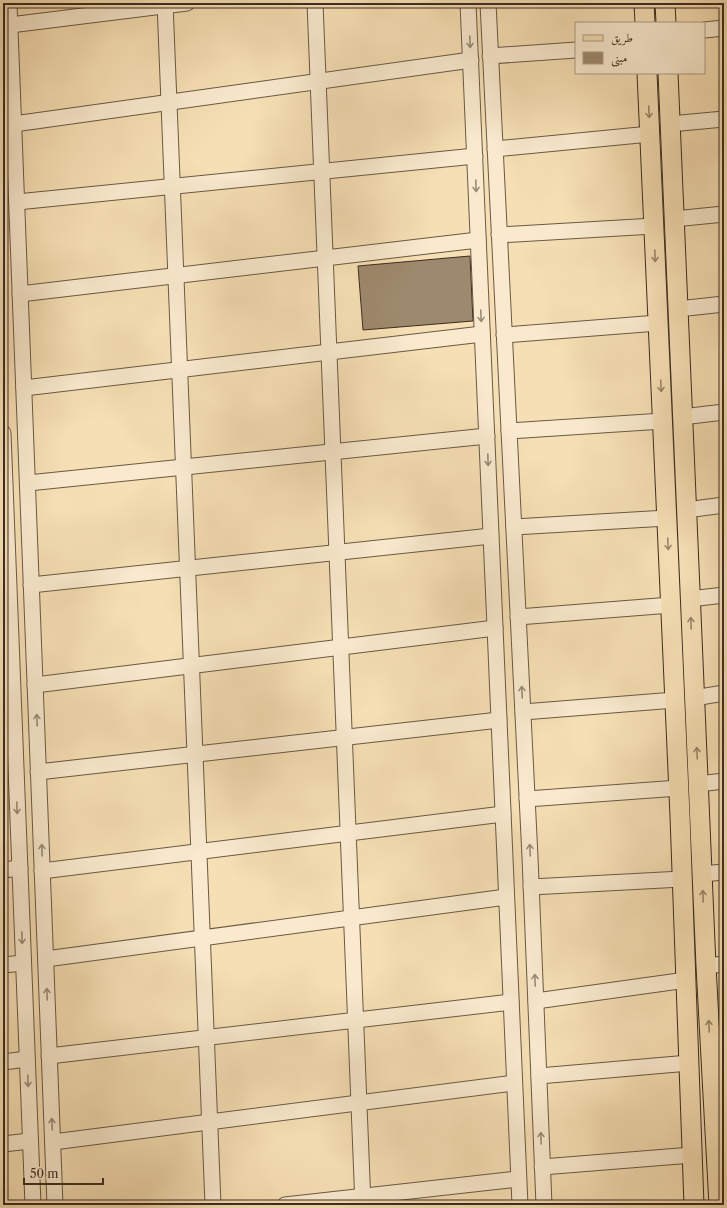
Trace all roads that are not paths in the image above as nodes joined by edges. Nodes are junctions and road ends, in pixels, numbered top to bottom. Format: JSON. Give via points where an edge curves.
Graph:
{"nodes":[{"id":1,"x":9,"y":3,"type":"edge"},
{"id":2,"x":187,"y":3,"type":"edge"},
{"id":3,"x":315,"y":3,"type":"edge"},
{"id":4,"x":468,"y":3,"type":"edge"},
{"id":5,"x":488,"y":3,"type":"edge"},
{"id":6,"x":644,"y":3,"type":"edge"},
{"id":7,"x":665,"y":3,"type":"edge"},
{"id":8,"x":165,"y":4,"type":"edge"},
{"id":9,"x":645,"y":22,"type":"edge"},
{"id":10,"x":666,"y":22,"type":"edge"},
{"id":11,"x":10,"y":25,"type":"junction"},
{"id":12,"x":724,"y":28,"type":"edge"},
{"id":13,"x":705,"y":30,"type":"edge"},
{"id":14,"x":575,"y":50,"type":"edge"},
{"id":15,"x":490,"y":56,"type":"junction"},
{"id":16,"x":471,"y":60,"type":"junction"},
{"id":17,"x":647,"y":74,"type":"edge"},
{"id":18,"x":668,"y":74,"type":"edge"},
{"id":19,"x":318,"y":81,"type":"junction"},
{"id":20,"x":169,"y":102,"type":"junction"},
{"id":21,"x":724,"y":119,"type":"edge"},
{"id":22,"x":14,"y":124,"type":"junction"},
{"id":23,"x":670,"y":124,"type":"junction"},
{"id":24,"x":650,"y":134,"type":"junction"},
{"id":25,"x":495,"y":149,"type":"junction"},
{"id":26,"x":475,"y":156,"type":"junction"},
{"id":27,"x":321,"y":172,"type":"junction"},
{"id":28,"x":172,"y":186,"type":"junction"},
{"id":29,"x":17,"y":202,"type":"junction"},
{"id":30,"x":724,"y":214,"type":"edge"},
{"id":31,"x":674,"y":219,"type":"junction"},
{"id":32,"x":654,"y":226,"type":"junction"},
{"id":33,"x":499,"y":235,"type":"junction"},
{"id":34,"x":478,"y":240,"type":"junction"},
{"id":35,"x":325,"y":258,"type":"junction"},
{"id":36,"x":176,"y":276,"type":"junction"},
{"id":37,"x":20,"y":294,"type":"junction"},
{"id":38,"x":724,"y":304,"type":"edge"},
{"id":39,"x":678,"y":309,"type":"junction"},
{"id":40,"x":658,"y":323,"type":"junction"},
{"id":41,"x":482,"y":334,"type":"junction"},
{"id":42,"x":504,"y":335,"type":"junction"},
{"id":43,"x":329,"y":352,"type":"junction"},
{"id":44,"x":180,"y":370,"type":"junction"},
{"id":45,"x":24,"y":388,"type":"junction"},
{"id":46,"x":724,"y":412,"type":"edge"},
{"id":47,"x":682,"y":417,"type":"junction"},
{"id":48,"x":663,"y":421,"type":"junction"},
{"id":49,"x":509,"y":431,"type":"junction"},
{"id":50,"x":3,"y":433,"type":"edge"},
{"id":51,"x":487,"y":436,"type":"junction"},
{"id":52,"x":333,"y":452,"type":"junction"},
{"id":53,"x":184,"y":467,"type":"junction"},
{"id":54,"x":28,"y":483,"type":"junction"},
{"id":55,"x":4,"y":490,"type":"edge"},
{"id":56,"x":724,"y":505,"type":"edge"},
{"id":57,"x":686,"y":510,"type":"junction"},
{"id":58,"x":667,"y":518,"type":"junction"},
{"id":59,"x":514,"y":527,"type":"junction"},
{"id":60,"x":491,"y":536,"type":"junction"},
{"id":61,"x":337,"y":552,"type":"junction"},
{"id":62,"x":188,"y":568,"type":"junction"},
{"id":63,"x":31,"y":585,"type":"junction"},
{"id":64,"x":724,"y":595,"type":"edge"},
{"id":65,"x":6,"y":599,"type":"edge"},
{"id":66,"x":690,"y":599,"type":"junction"},
{"id":67,"x":671,"y":605,"type":"junction"},
{"id":68,"x":518,"y":617,"type":"junction"},
{"id":69,"x":495,"y":628,"type":"junction"},
{"id":70,"x":341,"y":647,"type":"junction"},
{"id":71,"x":192,"y":666,"type":"junction"},
{"id":72,"x":35,"y":685,"type":"junction"},
{"id":73,"x":8,"y":689,"type":"edge"},
{"id":74,"x":724,"y":693,"type":"edge"},
{"id":75,"x":694,"y":698,"type":"junction"},
{"id":76,"x":675,"y":700,"type":"junction"},
{"id":77,"x":523,"y":712,"type":"junction"},
{"id":78,"x":499,"y":720,"type":"junction"},
{"id":79,"x":344,"y":737,"type":"junction"},
{"id":80,"x":195,"y":754,"type":"junction"},
{"id":81,"x":38,"y":772,"type":"junction"},
{"id":82,"x":724,"y":780,"type":"edge"},
{"id":83,"x":10,"y":782,"type":"edge"},
{"id":84,"x":698,"y":784,"type":"junction"},
{"id":85,"x":679,"y":788,"type":"junction"},
{"id":86,"x":527,"y":799,"type":"junction"},
{"id":87,"x":503,"y":814,"type":"junction"},
{"id":88,"x":348,"y":833,"type":"junction"},
{"id":89,"x":199,"y":851,"type":"junction"},
{"id":90,"x":20,"y":868,"type":"junction"},
{"id":91,"x":3,"y":870,"type":"edge"},
{"id":92,"x":42,"y":871,"type":"junction"},
{"id":93,"x":724,"y":872,"type":"edge"},
{"id":94,"x":702,"y":874,"type":"junction"},
{"id":95,"x":682,"y":879,"type":"junction"},
{"id":96,"x":532,"y":887,"type":"junction"},
{"id":97,"x":506,"y":897,"type":"junction"},
{"id":98,"x":352,"y":918,"type":"junction"},
{"id":99,"x":202,"y":938,"type":"junction"},
{"id":100,"x":46,"y":959,"type":"junction"},
{"id":101,"x":23,"y":963,"type":"junction"},
{"id":102,"x":3,"y":965,"type":"edge"},
{"id":103,"x":715,"y":965,"type":"edge"},
{"id":104,"x":686,"y":980,"type":"junction"},
{"id":105,"x":536,"y":1001,"type":"junction"},
{"id":106,"x":511,"y":1002,"type":"junction"},
{"id":107,"x":356,"y":1021,"type":"junction"},
{"id":108,"x":206,"y":1038,"type":"junction"},
{"id":109,"x":49,"y":1056,"type":"junction"},
{"id":110,"x":718,"y":1056,"type":"edge"},
{"id":111,"x":27,"y":1059,"type":"junction"},
{"id":112,"x":3,"y":1062,"type":"edge"},
{"id":113,"x":689,"y":1063,"type":"junction"},
{"id":114,"x":539,"y":1076,"type":"junction"},
{"id":115,"x":514,"y":1083,"type":"junction"},
{"id":116,"x":359,"y":1103,"type":"junction"},
{"id":117,"x":209,"y":1122,"type":"junction"},
{"id":118,"x":30,"y":1141,"type":"junction"},
{"id":119,"x":53,"y":1142,"type":"junction"},
{"id":120,"x":3,"y":1144,"type":"edge"},
{"id":121,"x":720,"y":1150,"type":"edge"},
{"id":122,"x":692,"y":1155,"type":"junction"},
{"id":123,"x":542,"y":1167,"type":"junction"},
{"id":124,"x":518,"y":1179,"type":"junction"},
{"id":125,"x":363,"y":1201,"type":"edge"},
{"id":126,"x":33,"y":1205,"type":"edge"},
{"id":127,"x":55,"y":1205,"type":"edge"},
{"id":128,"x":213,"y":1205,"type":"edge"},
{"id":129,"x":285,"y":1205,"type":"edge"},
{"id":130,"x":520,"y":1205,"type":"edge"},
{"id":131,"x":544,"y":1205,"type":"edge"},
{"id":132,"x":694,"y":1205,"type":"edge"},
{"id":133,"x":719,"y":1205,"type":"edge"}],
"edges":[{"from":1,"to":11,"type":"street"},
{"from":2,"to":8,"type":"street"},
{"from":3,"to":19,"type":"street"},
{"from":4,"to":16,"type":"street","one_way":true},
{"from":5,"to":15,"type":"street"},
{"from":6,"to":9,"type":"main road"},
{"from":7,"to":10,"type":"main road"},
{"from":8,"to":11,"type":"street"},
{"from":8,"to":20,"type":"street"},
{"from":11,"to":22,"type":"street"},
{"from":12,"to":13,"type":"street"},
{"from":14,"to":15,"type":"street"},
{"from":15,"to":25,"type":"street"},
{"from":16,"to":19,"type":"street"},
{"from":16,"to":26,"type":"street"},
{"from":17,"to":24,"type":"main road","one_way":true},
{"from":18,"to":23,"type":"main road"},
{"from":19,"to":20,"type":"street"},
{"from":19,"to":27,"type":"street"},
{"from":20,"to":22,"type":"street"},
{"from":20,"to":28,"type":"street"},
{"from":21,"to":23,"type":"street"},
{"from":22,"to":29,"type":"street"},
{"from":23,"to":31,"type":"main road"},
{"from":24,"to":25,"type":"street"},
{"from":24,"to":32,"type":"main road"},
{"from":25,"to":33,"type":"street"},
{"from":26,"to":27,"type":"street"},
{"from":26,"to":34,"type":"street","one_way":true},
{"from":27,"to":28,"type":"street"},
{"from":27,"to":35,"type":"street"},
{"from":28,"to":29,"type":"street"},
{"from":28,"to":36,"type":"street"},
{"from":29,"to":37,"type":"street"},
{"from":30,"to":31,"type":"street"},
{"from":31,"to":39,"type":"main road"},
{"from":32,"to":33,"type":"street"},
{"from":32,"to":40,"type":"main road","one_way":true},
{"from":33,"to":42,"type":"street"},
{"from":34,"to":35,"type":"street"},
{"from":34,"to":41,"type":"street","one_way":true},
{"from":35,"to":36,"type":"street"},
{"from":35,"to":43,"type":"street"},
{"from":36,"to":37,"type":"street"},
{"from":36,"to":44,"type":"street"},
{"from":37,"to":45,"type":"street"},
{"from":38,"to":39,"type":"street"},
{"from":39,"to":47,"type":"main road"},
{"from":40,"to":42,"type":"street"},
{"from":40,"to":48,"type":"main road","one_way":true},
{"from":41,"to":43,"type":"street"},
{"from":41,"to":51,"type":"street"},
{"from":42,"to":49,"type":"street"},
{"from":43,"to":44,"type":"street"},
{"from":43,"to":52,"type":"street"},
{"from":44,"to":45,"type":"street"},
{"from":44,"to":53,"type":"street"},
{"from":45,"to":54,"type":"street"},
{"from":46,"to":47,"type":"street"},
{"from":47,"to":57,"type":"main road"},
{"from":48,"to":49,"type":"street"},
{"from":48,"to":58,"type":"main road"},
{"from":49,"to":59,"type":"street"},
{"from":50,"to":55,"type":"street"},
{"from":51,"to":52,"type":"street"},
{"from":51,"to":60,"type":"street","one_way":true},
{"from":52,"to":53,"type":"street"},
{"from":52,"to":61,"type":"street"},
{"from":53,"to":54,"type":"street"},
{"from":53,"to":62,"type":"street"},
{"from":54,"to":63,"type":"street"},
{"from":55,"to":65,"type":"street"},
{"from":56,"to":57,"type":"street"},
{"from":57,"to":66,"type":"main road"},
{"from":58,"to":59,"type":"street"},
{"from":58,"to":67,"type":"main road","one_way":true},
{"from":59,"to":68,"type":"street"},
{"from":60,"to":61,"type":"street"},
{"from":60,"to":69,"type":"street"},
{"from":61,"to":62,"type":"street"},
{"from":61,"to":70,"type":"street"},
{"from":62,"to":63,"type":"street"},
{"from":62,"to":71,"type":"street"},
{"from":63,"to":72,"type":"street"},
{"from":64,"to":66,"type":"street"},
{"from":65,"to":73,"type":"street"},
{"from":75,"to":66,"type":"main road","one_way":true},
{"from":67,"to":68,"type":"street"},
{"from":67,"to":76,"type":"main road"},
{"from":77,"to":68,"type":"street","one_way":true},
{"from":69,"to":70,"type":"street"},
{"from":69,"to":78,"type":"street"},
{"from":70,"to":71,"type":"street"},
{"from":70,"to":79,"type":"street"},
{"from":71,"to":72,"type":"street"},
{"from":71,"to":80,"type":"street"},
{"from":81,"to":72,"type":"street","one_way":true},
{"from":73,"to":83,"type":"street"},
{"from":74,"to":75,"type":"street"},
{"from":84,"to":75,"type":"main road","one_way":true},
{"from":76,"to":77,"type":"street"},
{"from":76,"to":85,"type":"main road"},
{"from":77,"to":86,"type":"street"},
{"from":78,"to":79,"type":"street"},
{"from":78,"to":87,"type":"street"},
{"from":79,"to":80,"type":"street"},
{"from":79,"to":88,"type":"street"},
{"from":80,"to":81,"type":"street"},
{"from":80,"to":89,"type":"street"},
{"from":92,"to":81,"type":"street","one_way":true},
{"from":82,"to":84,"type":"street"},
{"from":83,"to":90,"type":"street","one_way":true},
{"from":84,"to":94,"type":"main road"},
{"from":85,"to":86,"type":"street"},
{"from":85,"to":95,"type":"main road"},
{"from":96,"to":86,"type":"street","one_way":true},
{"from":87,"to":88,"type":"street"},
{"from":87,"to":97,"type":"street"},
{"from":88,"to":89,"type":"street"},
{"from":88,"to":98,"type":"street"},
{"from":89,"to":92,"type":"street"},
{"from":89,"to":99,"type":"street"},
{"from":90,"to":91,"type":"street"},
{"from":90,"to":101,"type":"street","one_way":true},
{"from":92,"to":100,"type":"street"},
{"from":93,"to":94,"type":"street"},
{"from":103,"to":94,"type":"main road","one_way":true},
{"from":95,"to":96,"type":"street"},
{"from":95,"to":104,"type":"main road"},
{"from":105,"to":96,"type":"street","one_way":true},
{"from":97,"to":98,"type":"street"},
{"from":97,"to":106,"type":"street"},
{"from":98,"to":99,"type":"street"},
{"from":98,"to":107,"type":"street"},
{"from":99,"to":100,"type":"street"},
{"from":99,"to":108,"type":"street"},
{"from":109,"to":100,"type":"street","one_way":true},
{"from":101,"to":102,"type":"street"},
{"from":101,"to":111,"type":"street"},
{"from":110,"to":103,"type":"main road","one_way":true},
{"from":104,"to":105,"type":"street"},
{"from":104,"to":113,"type":"main road"},
{"from":105,"to":114,"type":"street"},
{"from":106,"to":107,"type":"street"},
{"from":106,"to":115,"type":"street"},
{"from":107,"to":108,"type":"street"},
{"from":107,"to":116,"type":"street"},
{"from":108,"to":109,"type":"street"},
{"from":108,"to":117,"type":"street"},
{"from":119,"to":109,"type":"street","one_way":true},
{"from":110,"to":121,"type":"main road"},
{"from":111,"to":112,"type":"street"},
{"from":111,"to":118,"type":"street","one_way":true},
{"from":113,"to":114,"type":"street"},
{"from":113,"to":122,"type":"main road"},
{"from":123,"to":114,"type":"street","one_way":true},
{"from":115,"to":116,"type":"street"},
{"from":115,"to":124,"type":"street"},
{"from":116,"to":117,"type":"street"},
{"from":116,"to":125,"type":"street"},
{"from":117,"to":119,"type":"street"},
{"from":117,"to":128,"type":"street"},
{"from":118,"to":120,"type":"street"},
{"from":118,"to":126,"type":"street"},
{"from":119,"to":127,"type":"street"},
{"from":121,"to":133,"type":"main road"},
{"from":122,"to":123,"type":"street"},
{"from":122,"to":132,"type":"main road"},
{"from":123,"to":131,"type":"street"},
{"from":124,"to":125,"type":"street"},
{"from":124,"to":130,"type":"street"},
{"from":125,"to":129,"type":"street"}]}
